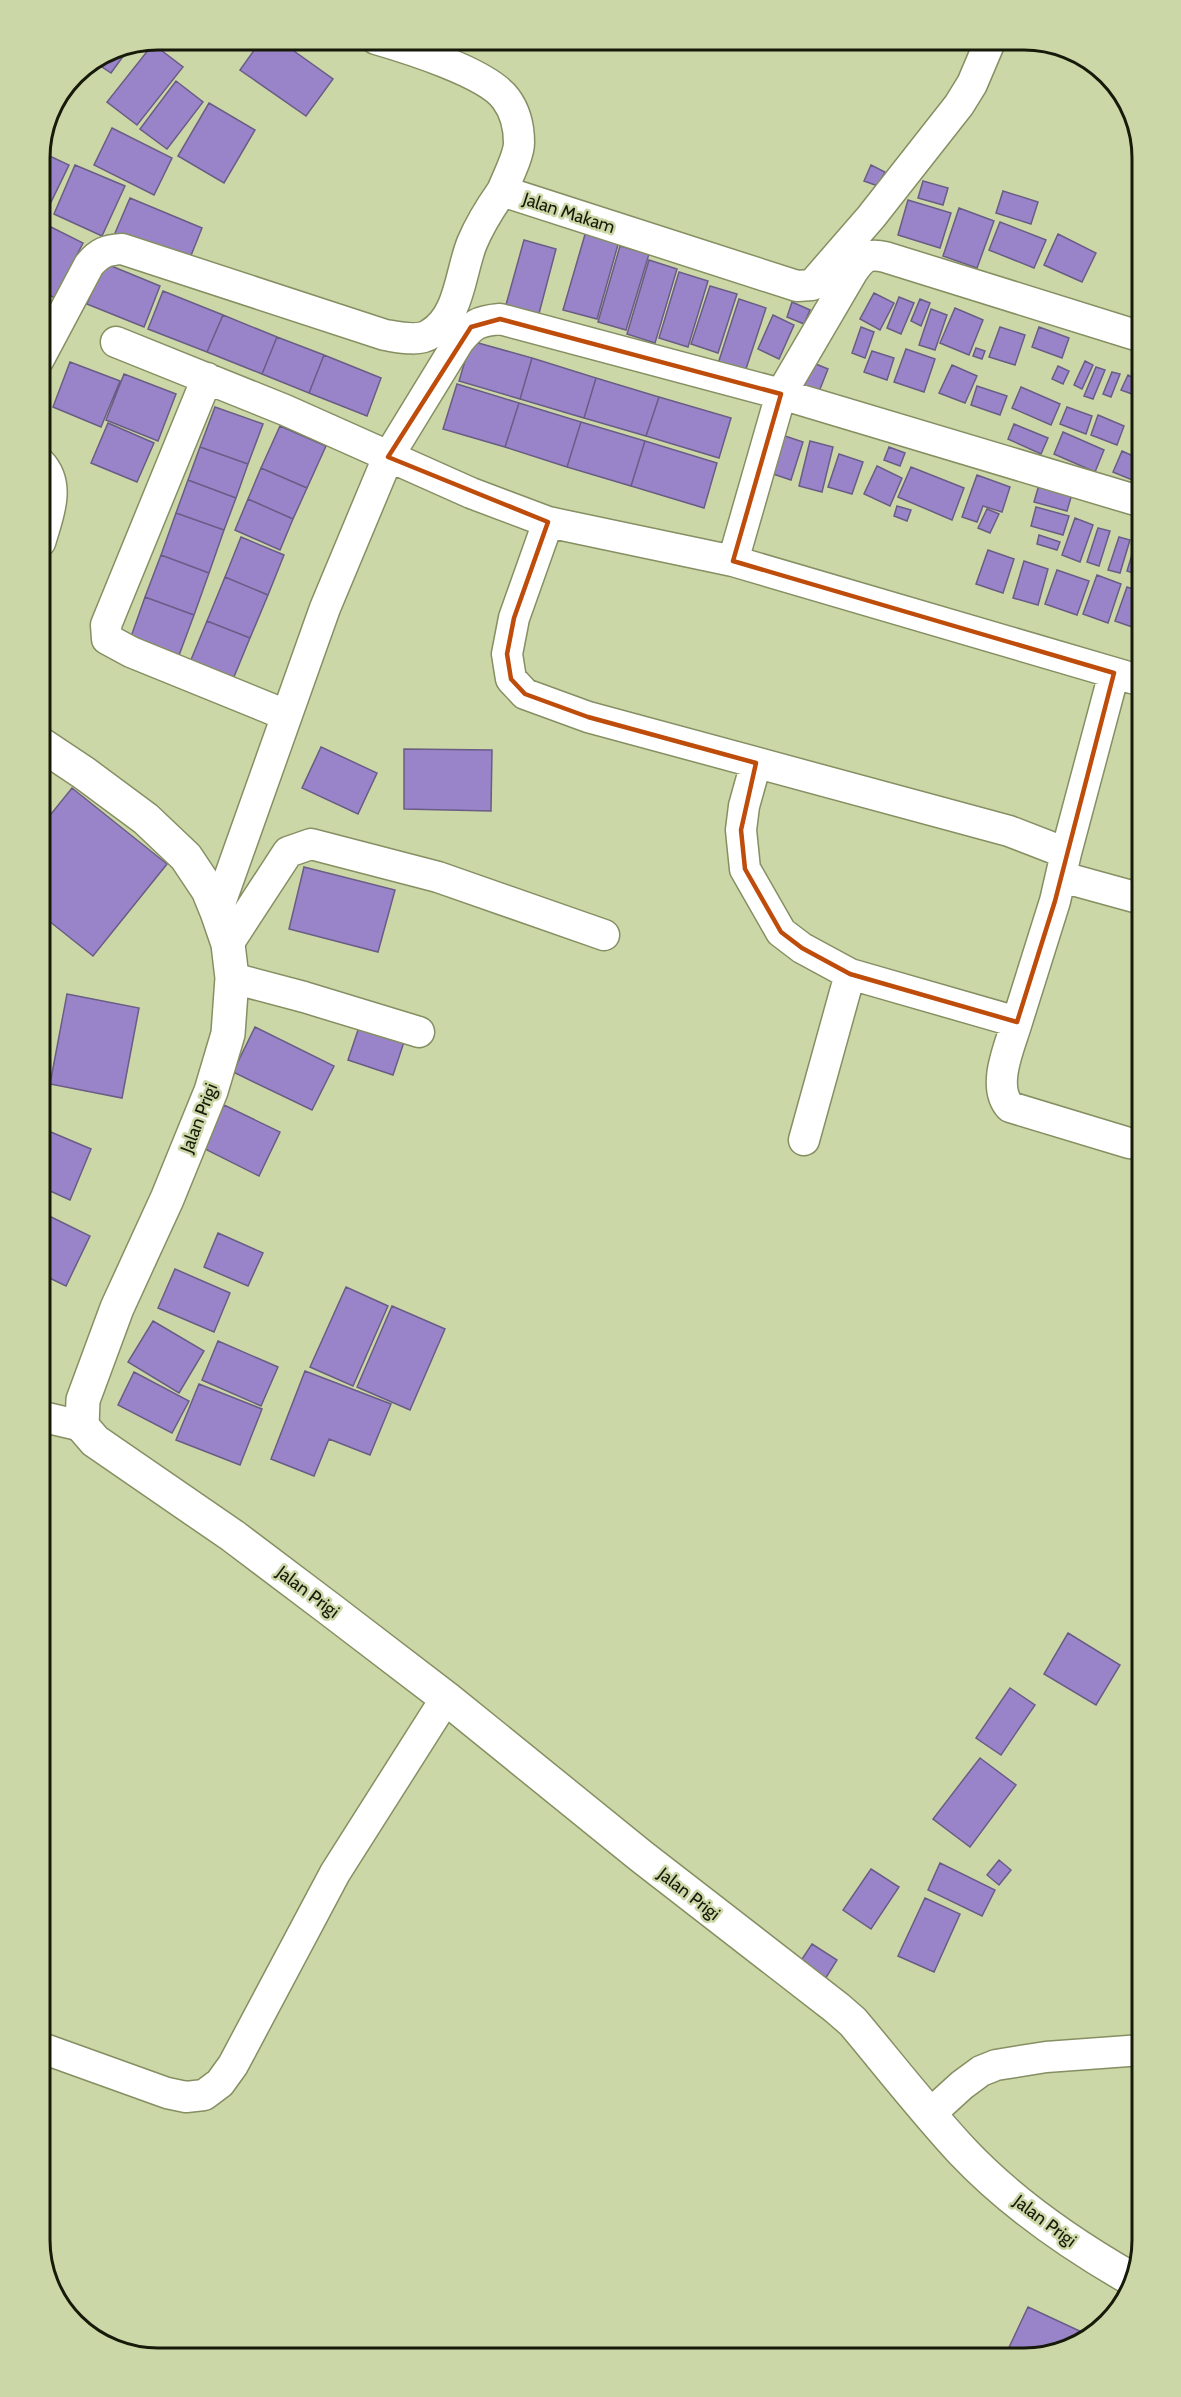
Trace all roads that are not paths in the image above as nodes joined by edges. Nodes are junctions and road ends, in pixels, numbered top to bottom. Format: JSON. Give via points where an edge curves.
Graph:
{"nodes":[{"id":1,"x":408,"y":50,"type":"edge"},
{"id":2,"x":986,"y":50,"type":"edge"},
{"id":3,"x":502,"y":191,"type":"junction"},
{"id":4,"x":1132,"y":334,"type":"edge"},
{"id":5,"x":50,"y":338,"type":"edge"},
{"id":6,"x":116,"y":342,"type":"dead end"},
{"id":7,"x":207,"y":378,"type":"junction"},
{"id":8,"x":782,"y":394,"type":"junction"},
{"id":9,"x":388,"y":457,"type":"junction"},
{"id":10,"x":1132,"y":499,"type":"edge"},
{"id":11,"x":548,"y":522,"type":"junction"},
{"id":12,"x":733,"y":561,"type":"junction"},
{"id":13,"x":1128,"y":677,"type":"edge"},
{"id":14,"x":286,"y":715,"type":"junction"},
{"id":15,"x":50,"y":750,"type":"edge"},
{"id":16,"x":756,"y":763,"type":"junction"},
{"id":17,"x":1064,"y":865,"type":"junction"},
{"id":18,"x":1132,"y":895,"type":"edge"},
{"id":19,"x":217,"y":912,"type":"junction"},
{"id":20,"x":604,"y":935,"type":"dead end"},
{"id":21,"x":228,"y":944,"type":"junction"},
{"id":22,"x":850,"y":974,"type":"junction"},
{"id":23,"x":232,"y":978,"type":"junction"},
{"id":24,"x":1017,"y":1022,"type":"junction"},
{"id":25,"x":419,"y":1032,"type":"dead end"},
{"id":26,"x":804,"y":1140,"type":"dead end"},
{"id":27,"x":1132,"y":1143,"type":"edge"},
{"id":28,"x":50,"y":1418,"type":"edge"},
{"id":29,"x":82,"y":1425,"type":"junction"},
{"id":30,"x":446,"y":1698,"type":"junction"},
{"id":31,"x":50,"y":2051,"type":"edge"},
{"id":32,"x":1132,"y":2051,"type":"edge"},
{"id":33,"x":929,"y":2115,"type":"junction"},
{"id":34,"x":1125,"y":2275,"type":"edge"}],
"edges":[{"from":1,"to":3,"type":"street","via":[[484,81],[506,98],[517,121],[519,146]]},
{"from":2,"to":3,"type":"street","name":"Jalan Makam","via":[[959,105],[812,285],[797,286]]},
{"from":3,"to":5,"type":"street","name":"Jalan Makam","via":[[482,219],[447,319],[429,336],[385,335],[122,249],[98,254],[89,265]]},
{"from":4,"to":8,"type":"street","via":[[872,254],[863,257],[853,271]]},
{"from":6,"to":7,"type":"street"},
{"from":7,"to":9,"type":"street"},
{"from":7,"to":14,"type":"street","via":[[106,625],[108,639]]},
{"from":8,"to":9,"type":"street","via":[[500,319],[484,320],[471,327],[459,341]]},
{"from":8,"to":10,"type":"street"},
{"from":8,"to":12,"type":"street"},
{"from":9,"to":11,"type":"street"},
{"from":9,"to":14,"type":"street","via":[[325,608]]},
{"from":11,"to":12,"type":"street"},
{"from":11,"to":16,"type":"street","via":[[514,618],[507,654],[511,679],[525,694],[588,717]]},
{"from":12,"to":13,"type":"street"},
{"from":13,"to":17,"type":"street"},
{"from":14,"to":19,"type":"street"},
{"from":15,"to":19,"type":"street","name":"Jalan Prigi","via":[[146,819],[186,857]]},
{"from":16,"to":17,"type":"street","via":[[1009,831]]},
{"from":16,"to":22,"type":"street","via":[[741,830],[745,869],[781,932]]},
{"from":17,"to":18,"type":"street"},
{"from":17,"to":24,"type":"street"},
{"from":19,"to":21,"type":"street","name":"Jalan Prigi"},
{"from":20,"to":21,"type":"street","via":[[438,877],[311,844],[288,852]]},
{"from":21,"to":23,"type":"street","name":"Jalan Prigi"},
{"from":22,"to":24,"type":"street"},
{"from":22,"to":26,"type":"street"},
{"from":23,"to":25,"type":"street"},
{"from":23,"to":29,"type":"street","name":"Jalan Prigi","via":[[228,1034],[211,1091],[117,1308],[83,1400]]},
{"from":24,"to":27,"type":"street","via":[[1004,1068],[1002,1093],[1010,1107]]},
{"from":28,"to":29,"type":"street"},
{"from":29,"to":30,"type":"street","name":"Jalan Prigi","via":[[95,1441],[234,1536]]},
{"from":30,"to":31,"type":"street","via":[[334,1873],[248,2040],[219,2083],[204,2096],[186,2097]]},
{"from":30,"to":33,"type":"street","name":"Jalan Prigi","via":[[640,1856],[837,2008],[853,2022]]},
{"from":32,"to":33,"type":"street","via":[[996,2065],[962,2085]]},
{"from":33,"to":34,"type":"street","name":"Jalan Prigi","via":[[1013,2199],[1046,2225]]}]}
